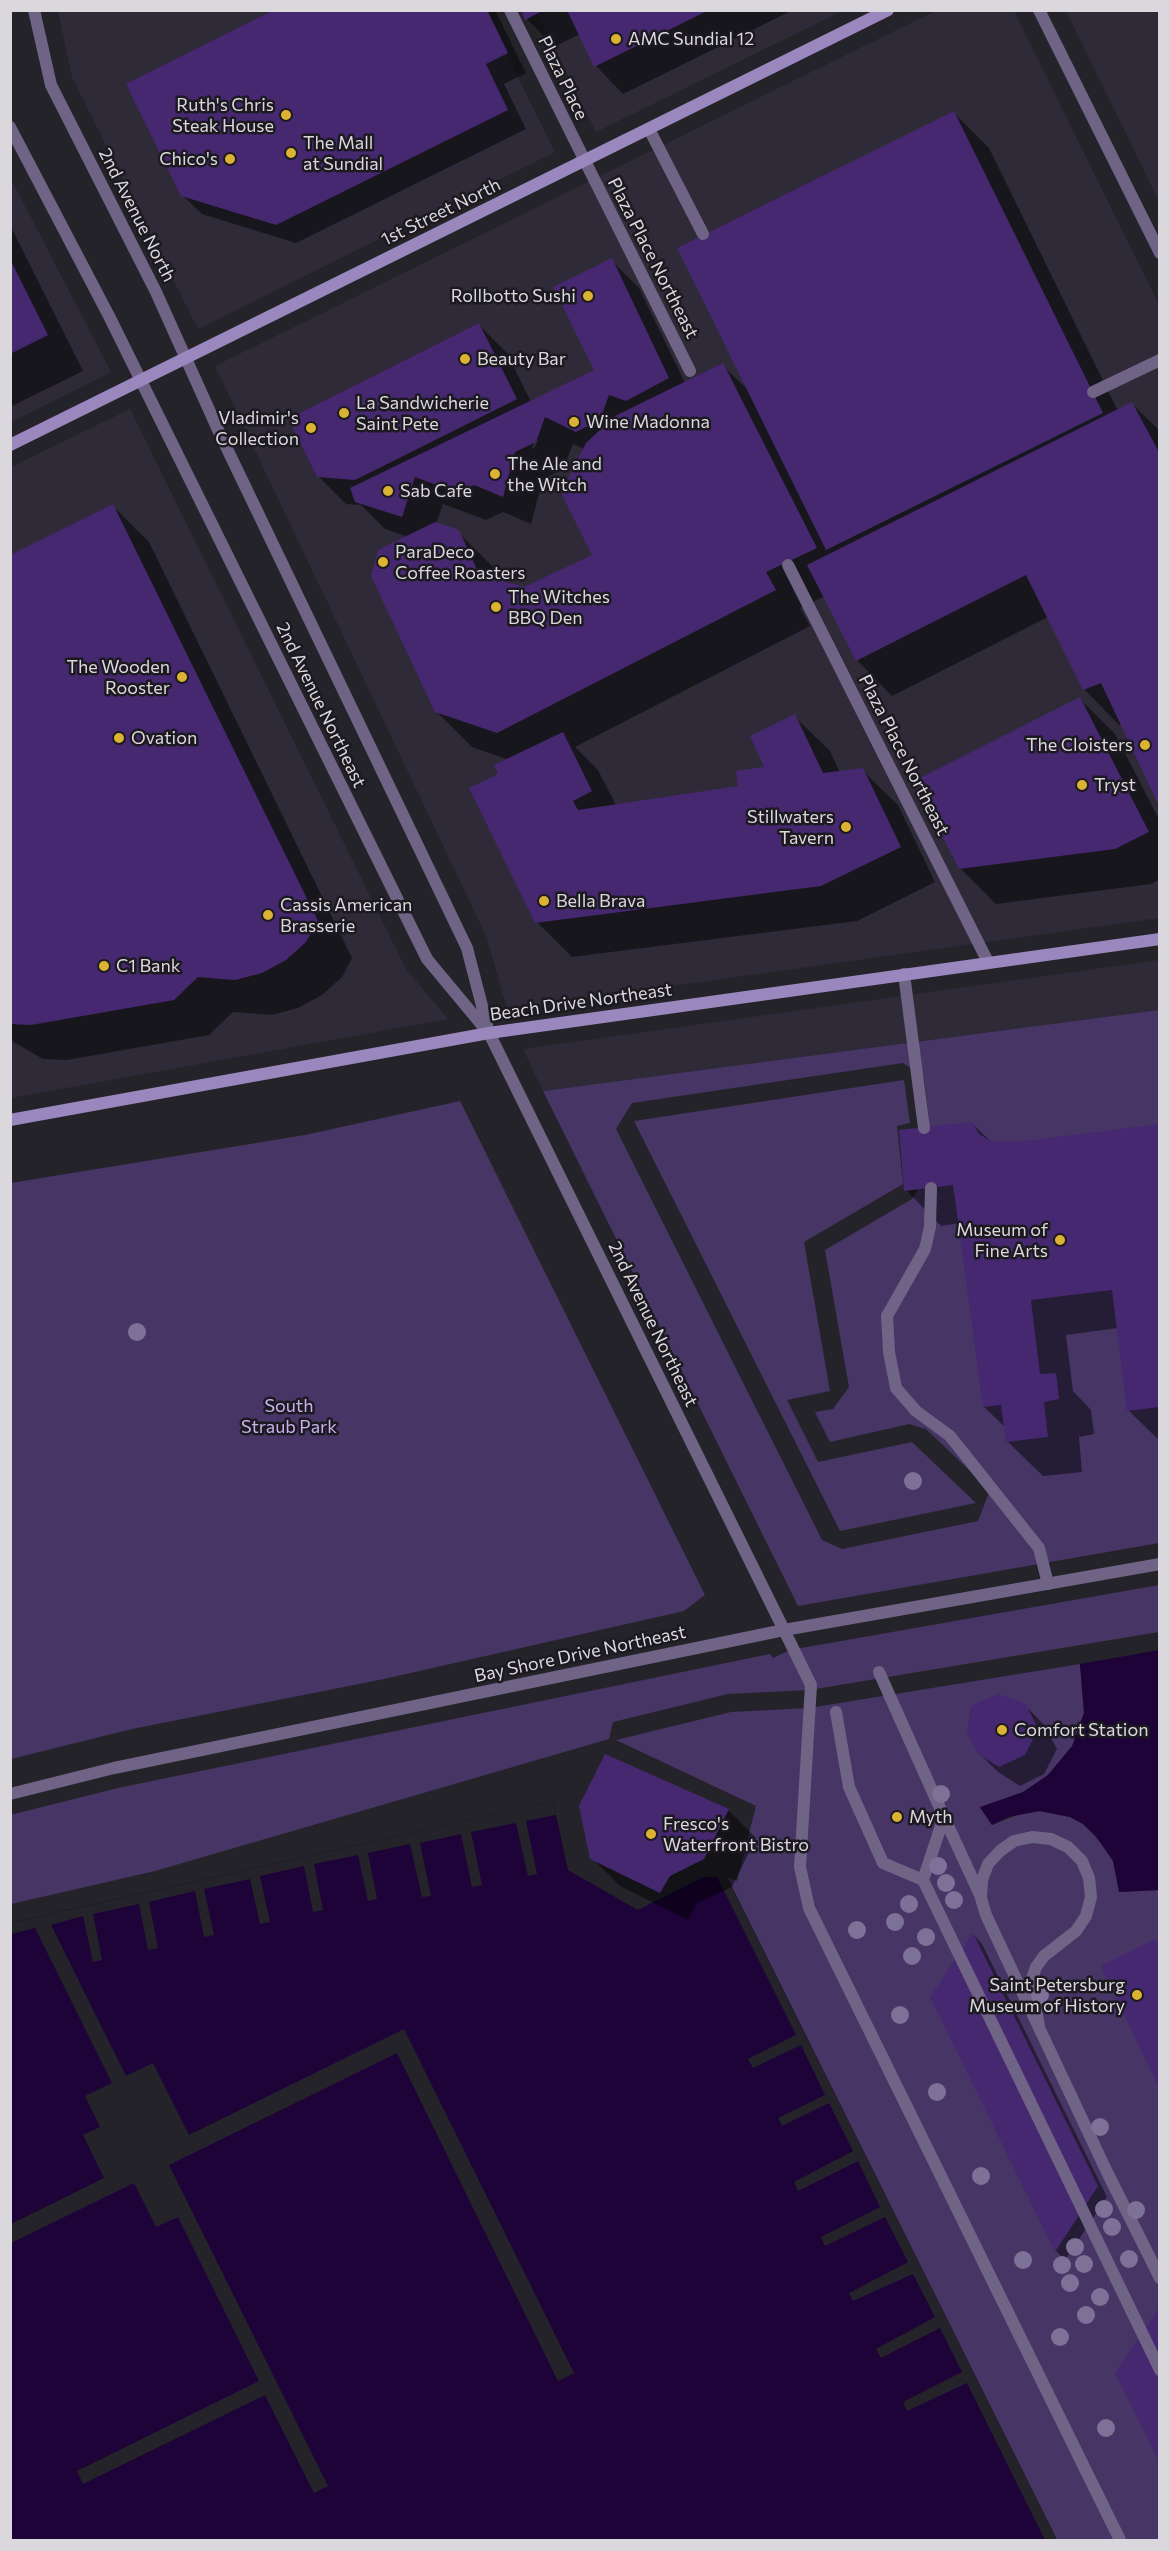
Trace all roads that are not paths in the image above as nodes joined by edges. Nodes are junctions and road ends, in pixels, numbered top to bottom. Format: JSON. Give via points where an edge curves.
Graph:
{"nodes":[{"id":1,"x":34,"y":10,"type":"edge"},
{"id":2,"x":510,"y":10,"type":"edge"},
{"id":3,"x":888,"y":10,"type":"edge"},
{"id":4,"x":1039,"y":10,"type":"edge"},
{"id":5,"x":10,"y":127,"type":"edge"},
{"id":6,"x":649,"y":129,"type":"junction"},
{"id":7,"x":585,"y":161,"type":"junction"},
{"id":8,"x":703,"y":234,"type":"dead end"},
{"id":9,"x":1160,"y":253,"type":"edge"},
{"id":10,"x":186,"y":358,"type":"junction"},
{"id":11,"x":1160,"y":360,"type":"edge"},
{"id":12,"x":690,"y":371,"type":"dead end"},
{"id":13,"x":141,"y":380,"type":"junction"},
{"id":14,"x":1093,"y":392,"type":"dead end"},
{"id":15,"x":219,"y":432,"type":"joint"},
{"id":16,"x":10,"y":445,"type":"edge"},
{"id":17,"x":788,"y":565,"type":"dead end"},
{"id":18,"x":1160,"y":939,"type":"edge"},
{"id":19,"x":988,"y":962,"type":"junction"},
{"id":20,"x":904,"y":974,"type":"junction"},
{"id":21,"x":489,"y":1033,"type":"junction"},
{"id":22,"x":10,"y":1120,"type":"edge"},
{"id":23,"x":924,"y":1128,"type":"dead end"},
{"id":24,"x":931,"y":1188,"type":"dead end"},
{"id":25,"x":1160,"y":1564,"type":"edge"},
{"id":26,"x":1048,"y":1584,"type":"junction"},
{"id":27,"x":784,"y":1630,"type":"junction"},
{"id":28,"x":879,"y":1672,"type":"dead end"},
{"id":29,"x":836,"y":1712,"type":"dead end"},
{"id":30,"x":10,"y":1794,"type":"edge"},
{"id":31,"x":944,"y":1817,"type":"junction"},
{"id":32,"x":923,"y":1880,"type":"junction"},
{"id":33,"x":981,"y":1898,"type":"junction"},
{"id":34,"x":1039,"y":2026,"type":"junction"},
{"id":35,"x":1160,"y":2278,"type":"edge"},
{"id":36,"x":1160,"y":2370,"type":"edge"},
{"id":37,"x":1120,"y":2541,"type":"edge"}],
"edges":[{"from":1,"to":10,"type":"street","name":"2nd Avenue North","via":[[51,85]]},
{"from":2,"to":7,"type":"street","name":"Plaza Place"},
{"from":3,"to":6,"type":"street","name":"1st Street North"},
{"from":4,"to":9,"type":"street"},
{"from":5,"to":13,"type":"street"},
{"from":6,"to":7,"type":"street","name":"1st Street North"},
{"from":6,"to":8,"type":"street"},
{"from":7,"to":10,"type":"street","name":"1st Street North"},
{"from":7,"to":12,"type":"street","name":"Plaza Place Northeast"},
{"from":10,"to":13,"type":"street","name":"1st Street North"},
{"from":10,"to":15,"type":"street","name":"2nd Avenue North"},
{"from":11,"to":14,"type":"street"},
{"from":13,"to":16,"type":"street","name":"1st Street North"},
{"from":13,"to":21,"type":"street","name":"2nd Avenue Northeast","via":[[427,959]]},
{"from":15,"to":21,"type":"street","name":"2nd Avenue Northeast","via":[[467,948]]},
{"from":17,"to":19,"type":"street","name":"Plaza Place Northeast"},
{"from":18,"to":19,"type":"street","name":"Beach Drive Northeast"},
{"from":19,"to":20,"type":"street","name":"Beach Drive Northeast"},
{"from":20,"to":21,"type":"street","name":"Beach Drive Northeast"},
{"from":20,"to":23,"type":"street"},
{"from":21,"to":22,"type":"street","name":"Beach Drive Northeast"},
{"from":21,"to":27,"type":"street","name":"2nd Avenue Northeast"},
{"from":24,"to":26,"type":"street","via":[[925,1249],[887,1316],[896,1388],[916,1411],[950,1436],[1039,1548]]},
{"from":25,"to":26,"type":"street","name":"Bay Shore Drive Northeast"},
{"from":26,"to":27,"type":"street","name":"Bay Shore Drive Northeast"},
{"from":27,"to":30,"type":"street","name":"Bay Shore Drive Northeast","via":[[114,1768]]},
{"from":27,"to":37,"type":"street","name":"2nd Avenue Northeast","via":[[811,1685],[800,1867],[809,1908]]},
{"from":28,"to":31,"type":"street"},
{"from":29,"to":32,"type":"street","via":[[849,1787],[883,1863]]},
{"from":31,"to":32,"type":"street"},
{"from":31,"to":33,"type":"street"},
{"from":32,"to":36,"type":"street"},
{"from":33,"to":34,"type":"street"},
{"from":33,"to":34,"type":"street","via":[[988,1864],[1014,1841],[1032,1837],[1051,1839],[1068,1847],[1082,1861],[1091,1897],[1086,1916],[1076,1931],[1044,1956],[1031,1982]]},
{"from":34,"to":35,"type":"street"}]}
